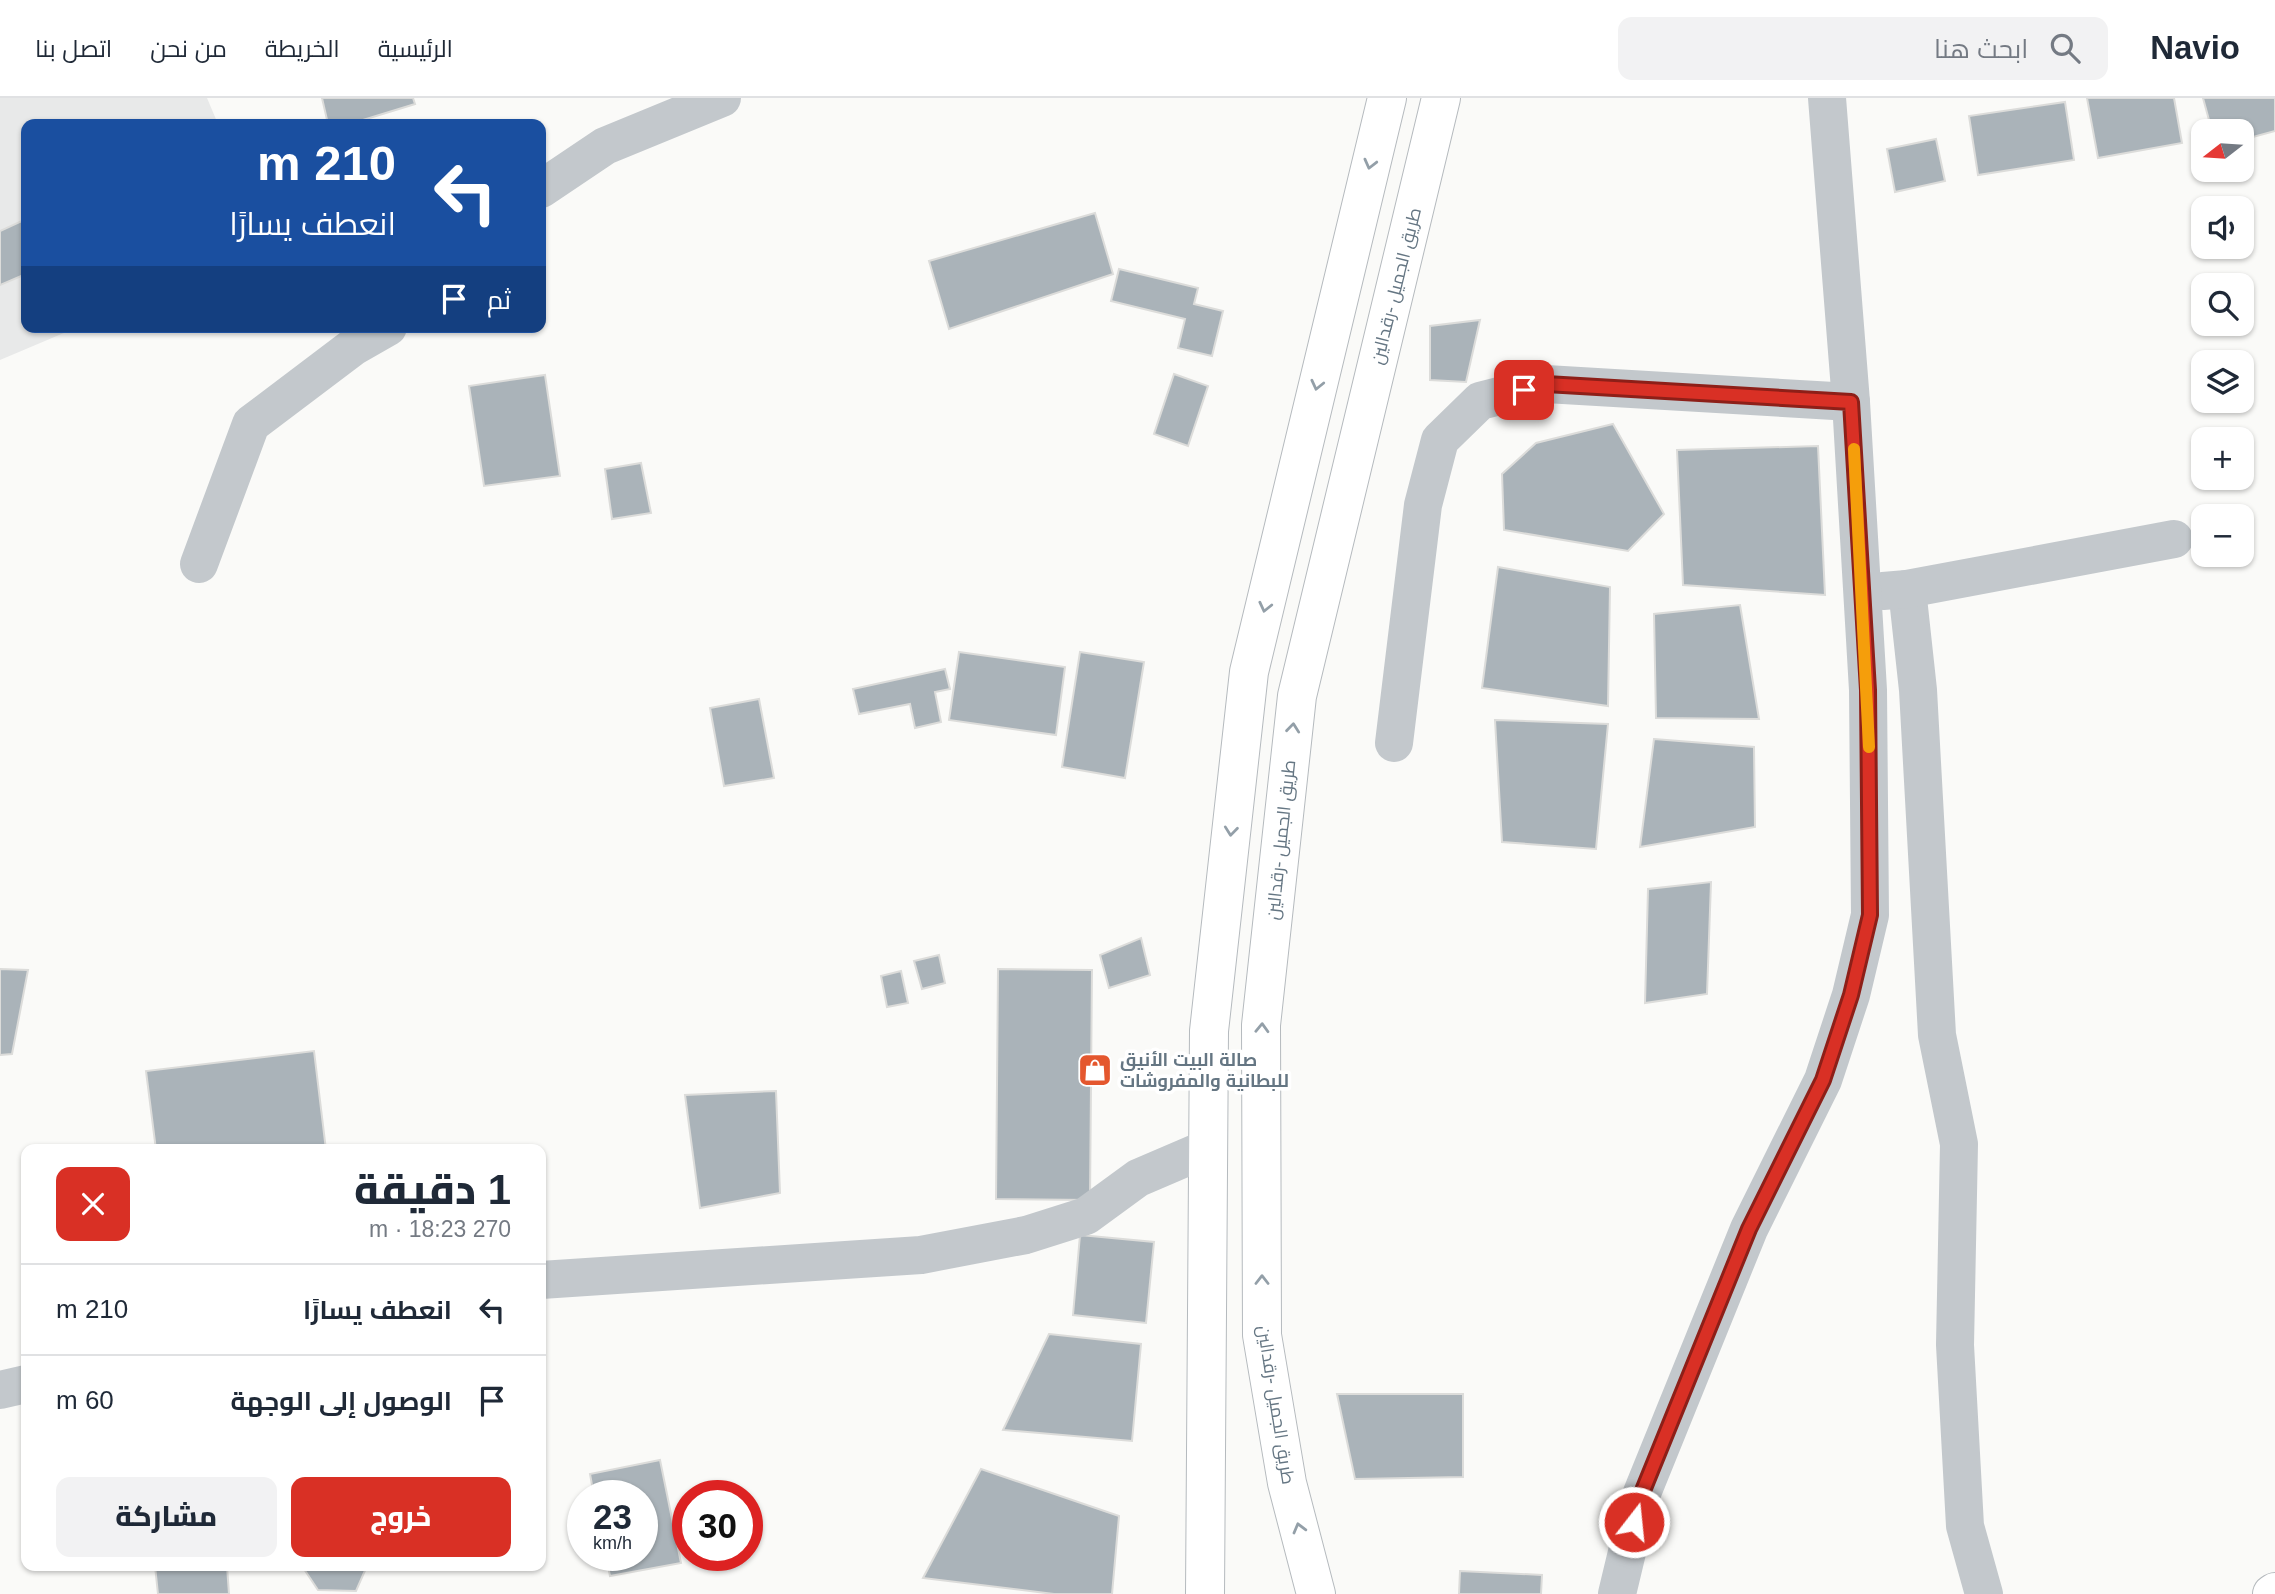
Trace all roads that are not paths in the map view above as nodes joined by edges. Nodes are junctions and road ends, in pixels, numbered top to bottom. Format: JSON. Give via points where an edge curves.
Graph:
{"nodes":[{"id":1,"x":722,"y":98,"type":"edge"},
{"id":2,"x":1387,"y":98,"type":"edge"},
{"id":3,"x":1441,"y":98,"type":"edge"},
{"id":4,"x":1827,"y":98,"type":"edge"},
{"id":5,"x":546,"y":186,"type":"edge"},
{"id":6,"x":378,"y":333,"type":"edge"},
{"id":7,"x":1851,"y":402,"type":"junction"},
{"id":8,"x":2174,"y":538,"type":"dead end"},
{"id":9,"x":199,"y":564,"type":"dead end"},
{"id":10,"x":1907,"y":589,"type":"junction"},
{"id":11,"x":1862,"y":593,"type":"junction"},
{"id":12,"x":1394,"y":743,"type":"dead end"},
{"id":13,"x":1209,"y":1148,"type":"junction"},
{"id":14,"x":546,"y":1280,"type":"edge"},
{"id":15,"x":21,"y":1385,"type":"edge"},
{"id":16,"x":0,"y":1390,"type":"edge"},
{"id":17,"x":1205,"y":1594,"type":"edge"},
{"id":18,"x":1316,"y":1594,"type":"edge"},
{"id":19,"x":1617,"y":1594,"type":"edge"},
{"id":20,"x":1984,"y":1594,"type":"edge"}],
"edges":[{"from":1,"to":5,"type":"street","via":[[605,146]]},
{"from":2,"to":13,"type":"main road","one_way":true,"via":[[1250,672],[1209,1031]]},
{"from":18,"to":3,"type":"main road","name":"طريق الجميل -رقدالين","one_way":true,"via":[[1287,1483],[1262,1335],[1261,1025],[1297,696]]},
{"from":4,"to":7,"type":"street"},
{"from":6,"to":9,"type":"street","via":[[251,424]]},
{"from":7,"to":11,"type":"street"},
{"from":7,"to":12,"type":"street","via":[[1546,384],[1480,401],[1440,440],[1423,505]]},
{"from":8,"to":10,"type":"street"},
{"from":10,"to":11,"type":"street"},
{"from":10,"to":20,"type":"street","via":[[1937,1035],[1959,1144],[1955,1345],[1965,1526]]},
{"from":11,"to":19,"type":"street","via":[[1868,690],[1870,915],[1851,995],[1823,1080],[1749,1229],[1640,1498]]},
{"from":13,"to":14,"type":"street","via":[[1138,1178],[1086,1216],[1026,1235],[920,1255]]},
{"from":13,"to":17,"type":"main road"},
{"from":15,"to":16,"type":"street"}]}
